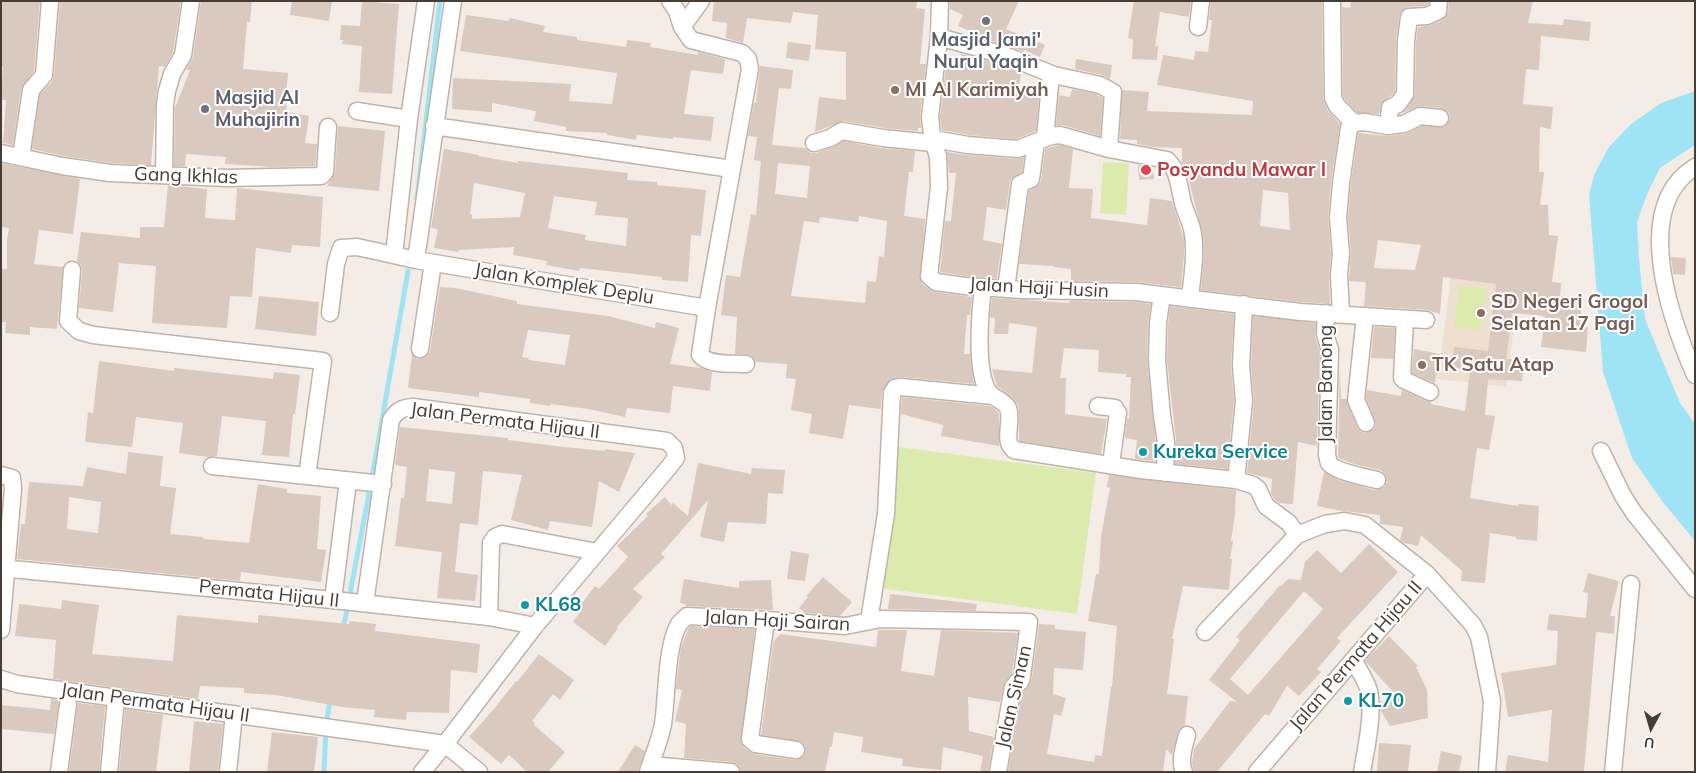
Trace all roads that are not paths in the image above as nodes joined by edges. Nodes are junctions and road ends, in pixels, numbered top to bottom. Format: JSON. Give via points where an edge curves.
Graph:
{"nodes":[{"id":1,"x":50,"y":1,"type":"edge"},
{"id":2,"x":191,"y":1,"type":"edge"},
{"id":3,"x":426,"y":1,"type":"edge"},
{"id":4,"x":453,"y":1,"type":"edge"},
{"id":5,"x":670,"y":1,"type":"edge"},
{"id":6,"x":701,"y":1,"type":"edge"},
{"id":7,"x":940,"y":1,"type":"edge"},
{"id":8,"x":1201,"y":1,"type":"edge"},
{"id":9,"x":1332,"y":1,"type":"edge"},
{"id":10,"x":1439,"y":1,"type":"edge"},
{"id":11,"x":682,"y":27,"type":"junction"},
{"id":12,"x":1198,"y":27,"type":"dead end"},
{"id":13,"x":938,"y":37,"type":"junction"},
{"id":14,"x":1051,"y":74,"type":"junction"},
{"id":15,"x":357,"y":111,"type":"dead end"},
{"id":16,"x":1440,"y":118,"type":"dead end"},
{"id":17,"x":409,"y":119,"type":"junction"},
{"id":18,"x":1354,"y":123,"type":"junction"},
{"id":19,"x":434,"y":126,"type":"junction"},
{"id":20,"x":1388,"y":126,"type":"junction"},
{"id":21,"x":328,"y":127,"type":"dead end"},
{"id":22,"x":1040,"y":140,"type":"junction"},
{"id":23,"x":933,"y":141,"type":"junction"},
{"id":24,"x":814,"y":143,"type":"dead end"},
{"id":25,"x":1109,"y":149,"type":"junction"},
{"id":26,"x":1,"y":153,"type":"edge"},
{"id":27,"x":21,"y":157,"type":"junction"},
{"id":28,"x":1695,"y":167,"type":"edge"},
{"id":29,"x":732,"y":169,"type":"junction"},
{"id":30,"x":164,"y":175,"type":"junction"},
{"id":31,"x":394,"y":255,"type":"junction"},
{"id":32,"x":416,"y":260,"type":"junction"},
{"id":33,"x":433,"y":262,"type":"junction"},
{"id":34,"x":72,"y":270,"type":"dead end"},
{"id":35,"x":983,"y":287,"type":"junction"},
{"id":36,"x":1006,"y":289,"type":"junction"},
{"id":37,"x":1162,"y":295,"type":"junction"},
{"id":38,"x":1190,"y":298,"type":"junction"},
{"id":39,"x":1244,"y":304,"type":"junction"},
{"id":40,"x":708,"y":308,"type":"junction"},
{"id":41,"x":330,"y":313,"type":"dead end"},
{"id":42,"x":1334,"y":314,"type":"junction"},
{"id":43,"x":1365,"y":316,"type":"junction"},
{"id":44,"x":1405,"y":318,"type":"junction"},
{"id":45,"x":1426,"y":320,"type":"dead end"},
{"id":46,"x":420,"y":349,"type":"dead end"},
{"id":47,"x":746,"y":364,"type":"dead end"},
{"id":48,"x":1694,"y":373,"type":"edge"},
{"id":49,"x":1430,"y":392,"type":"dead end"},
{"id":50,"x":994,"y":396,"type":"junction"},
{"id":51,"x":1098,"y":406,"type":"dead end"},
{"id":52,"x":1366,"y":423,"type":"dead end"},
{"id":53,"x":1602,"y":451,"type":"dead end"},
{"id":54,"x":1109,"y":464,"type":"junction"},
{"id":55,"x":212,"y":466,"type":"dead end"},
{"id":56,"x":1165,"y":473,"type":"junction"},
{"id":57,"x":1,"y":475,"type":"edge"},
{"id":58,"x":307,"y":476,"type":"junction"},
{"id":59,"x":1236,"y":480,"type":"junction"},
{"id":60,"x":1377,"y":480,"type":"dead end"},
{"id":61,"x":348,"y":481,"type":"junction"},
{"id":62,"x":383,"y":484,"type":"junction"},
{"id":63,"x":1297,"y":535,"type":"junction"},
{"id":64,"x":597,"y":552,"type":"junction"},
{"id":65,"x":3,"y":568,"type":"edge"},
{"id":66,"x":1427,"y":574,"type":"junction"},
{"id":67,"x":1631,"y":584,"type":"dead end"},
{"id":68,"x":1695,"y":589,"type":"edge"},
{"id":69,"x":333,"y":600,"type":"junction"},
{"id":70,"x":365,"y":604,"type":"junction"},
{"id":71,"x":489,"y":617,"type":"junction"},
{"id":72,"x":766,"y":620,"type":"junction"},
{"id":73,"x":869,"y":621,"type":"junction"},
{"id":74,"x":1029,"y":622,"type":"joint"},
{"id":75,"x":535,"y":626,"type":"junction"},
{"id":76,"x":1,"y":630,"type":"edge"},
{"id":77,"x":1205,"y":632,"type":"dead end"},
{"id":78,"x":1353,"y":660,"type":"junction"},
{"id":79,"x":1,"y":679,"type":"edge"},
{"id":80,"x":116,"y":699,"type":"junction"},
{"id":81,"x":68,"y":704,"type":"dead end"},
{"id":82,"x":234,"y":714,"type":"junction"},
{"id":83,"x":1187,"y":735,"type":"dead end"},
{"id":84,"x":445,"y":744,"type":"junction"},
{"id":85,"x":796,"y":750,"type":"dead end"},
{"id":86,"x":649,"y":768,"type":"edge"},
{"id":87,"x":59,"y":772,"type":"edge"},
{"id":88,"x":109,"y":772,"type":"edge"},
{"id":89,"x":228,"y":772,"type":"edge"},
{"id":90,"x":422,"y":772,"type":"edge"},
{"id":91,"x":478,"y":772,"type":"edge"},
{"id":92,"x":731,"y":772,"type":"edge"},
{"id":93,"x":998,"y":772,"type":"edge"},
{"id":94,"x":1184,"y":772,"type":"edge"},
{"id":95,"x":1257,"y":772,"type":"edge"},
{"id":96,"x":1362,"y":772,"type":"edge"},
{"id":97,"x":1487,"y":772,"type":"edge"},
{"id":98,"x":1612,"y":772,"type":"edge"}],
"edges":[{"from":1,"to":27,"type":"street","via":[[44,75],[31,90]]},
{"from":2,"to":30,"type":"street","via":[[183,55],[168,86]]},
{"from":3,"to":17,"type":"street"},
{"from":4,"to":19,"type":"street"},
{"from":5,"to":11,"type":"street","via":[[678,11]]},
{"from":6,"to":11,"type":"street"},
{"from":7,"to":13,"type":"street","name":"Jalan Haji Husin"},
{"from":8,"to":12,"type":"street"},
{"from":9,"to":18,"type":"street","via":[[1333,98]]},
{"from":10,"to":20,"type":"street","via":[[1438,10],[1427,16],[1409,17],[1405,94],[1398,104],[1390,108]]},
{"from":11,"to":29,"type":"street","via":[[692,40],[742,52],[748,59],[750,69]]},
{"from":13,"to":14,"type":"street","via":[[1004,55]]},
{"from":13,"to":23,"type":"street","name":"Jalan Haji Husin","via":[[931,102]]},
{"from":14,"to":22,"type":"street"},
{"from":14,"to":25,"type":"street","via":[[1113,92]]},
{"from":15,"to":17,"type":"street"},
{"from":16,"to":20,"type":"street","via":[[1420,116],[1404,124]]},
{"from":17,"to":31,"type":"street"},
{"from":18,"to":20,"type":"street"},
{"from":18,"to":42,"type":"street","via":[[1349,128],[1338,218],[1341,254]]},
{"from":19,"to":29,"type":"street"},
{"from":19,"to":32,"type":"street"},
{"from":21,"to":30,"type":"street","name":"Gang Ikhlas","via":[[325,172],[321,176],[227,178]]},
{"from":22,"to":23,"type":"street","via":[[1023,148]]},
{"from":22,"to":25,"type":"street","via":[[1060,135]]},
{"from":22,"to":36,"type":"street","via":[[1031,180],[1020,184]]},
{"from":23,"to":24,"type":"street","via":[[842,131]]},
{"from":23,"to":35,"type":"street","name":"Jalan Haji Husin","via":[[938,156],[939,187],[929,276],[936,282]]},
{"from":25,"to":38,"type":"street","via":[[1167,160],[1172,165],[1194,244]]},
{"from":26,"to":27,"type":"street","name":"Gang Ikhlas"},
{"from":27,"to":30,"type":"street","name":"Gang Ikhlas","via":[[110,173]]},
{"from":28,"to":48,"type":"street","via":[[1684,174],[1671,190],[1659,232],[1664,282]]},
{"from":29,"to":40,"type":"street"},
{"from":31,"to":32,"type":"street","name":"Jalan Komplek Deplu"},
{"from":31,"to":41,"type":"street","name":"Jalan Komplek Deplu","via":[[357,247],[342,248],[336,264]]},
{"from":32,"to":33,"type":"street","name":"Jalan Komplek Deplu"},
{"from":33,"to":40,"type":"street","name":"Jalan Komplek Deplu"},
{"from":33,"to":46,"type":"street"},
{"from":34,"to":58,"type":"street","via":[[68,321],[79,331],[323,360]]},
{"from":35,"to":36,"type":"street","name":"Jalan Haji Husin"},
{"from":35,"to":50,"type":"street","via":[[982,369],[988,393]]},
{"from":36,"to":37,"type":"street","name":"Jalan Haji Husin"},
{"from":37,"to":38,"type":"street","name":"Jalan Haji Husin"},
{"from":37,"to":56,"type":"street","via":[[1157,361],[1166,442]]},
{"from":38,"to":39,"type":"street","name":"Jalan Haji Husin"},
{"from":39,"to":42,"type":"street","name":"Jalan Haji Husin"},
{"from":39,"to":59,"type":"street","via":[[1241,366],[1244,401]]},
{"from":40,"to":47,"type":"street","via":[[702,358],[709,362]]},
{"from":42,"to":43,"type":"street","name":"Jalan Haji Husin"},
{"from":42,"to":60,"type":"street","name":"Jalan Banong","via":[[1325,334],[1330,350],[1329,463],[1352,474]]},
{"from":43,"to":44,"type":"street","name":"Jalan Haji Husin"},
{"from":43,"to":52,"type":"street","via":[[1356,400]]},
{"from":44,"to":45,"type":"street","name":"Jalan Haji Husin"},
{"from":44,"to":49,"type":"street","via":[[1402,378]]},
{"from":50,"to":54,"type":"street","via":[[1008,408],[1009,443],[1014,450]]},
{"from":50,"to":73,"type":"street","via":[[901,387],[892,393],[886,514]]},
{"from":51,"to":54,"type":"street","via":[[1114,408],[1118,413]]},
{"from":53,"to":68,"type":"street","via":[[1634,513]]},
{"from":54,"to":56,"type":"street"},
{"from":55,"to":58,"type":"street"},
{"from":56,"to":59,"type":"street"},
{"from":57,"to":65,"type":"street","via":[[12,478],[13,490]]},
{"from":58,"to":61,"type":"street"},
{"from":59,"to":63,"type":"street","via":[[1253,484],[1266,506]]},
{"from":61,"to":62,"type":"street"},
{"from":61,"to":69,"type":"street"},
{"from":62,"to":64,"type":"street","name":"Jalan Permata Hijau II","via":[[391,420],[403,408],[667,441],[674,448],[676,458]]},
{"from":62,"to":70,"type":"street","name":"Jalan Permata Hijau II"},
{"from":63,"to":66,"type":"street","name":"Jalan Permata Hijau II","via":[[1325,524],[1345,521],[1364,525]]},
{"from":63,"to":77,"type":"street","name":"Jalan Permata Hijau II"},
{"from":64,"to":71,"type":"street","via":[[502,534],[495,537],[491,544]]},
{"from":64,"to":75,"type":"street","name":"Jalan Permata Hijau II"},
{"from":65,"to":69,"type":"street","name":"Permata Hijau II"},
{"from":65,"to":76,"type":"street"},
{"from":66,"to":78,"type":"street","name":"Jalan Permata Hijau II"},
{"from":66,"to":97,"type":"street","via":[[1473,625],[1479,637],[1492,702]]},
{"from":67,"to":98,"type":"street"},
{"from":69,"to":70,"type":"street","name":"Permata Hijau II"},
{"from":70,"to":71,"type":"street","name":"Permata Hijau II"},
{"from":71,"to":75,"type":"street","name":"Permata Hijau II"},
{"from":72,"to":73,"type":"street","name":"Jalan Haji Sairan","via":[[844,626]]},
{"from":72,"to":85,"type":"street","via":[[750,740],[756,744]]},
{"from":72,"to":86,"type":"street","name":"Jalan Haji Sairan","via":[[687,616],[680,623],[671,649],[660,739]]},
{"from":73,"to":74,"type":"street","name":"Jalan Haji Sairan"},
{"from":74,"to":93,"type":"street","name":"Jalan Siman","via":[[1022,677],[1013,687]]},
{"from":75,"to":84,"type":"street","name":"Jalan Permata Hijau II"},
{"from":78,"to":95,"type":"street","name":"Jalan Permata Hijau II"},
{"from":78,"to":96,"type":"street","via":[[1369,691],[1371,707]]},
{"from":79,"to":80,"type":"street","name":"Jalan Permata Hijau II"},
{"from":80,"to":82,"type":"street","name":"Jalan Permata Hijau II"},
{"from":80,"to":88,"type":"street"},
{"from":81,"to":87,"type":"street"},
{"from":82,"to":84,"type":"street","name":"Jalan Permata Hijau II"},
{"from":82,"to":89,"type":"street"},
{"from":83,"to":94,"type":"street","via":[[1181,766]]},
{"from":84,"to":90,"type":"street","name":"Jalan Permata Hijau II"},
{"from":84,"to":91,"type":"street"},
{"from":86,"to":92,"type":"street"}]}
